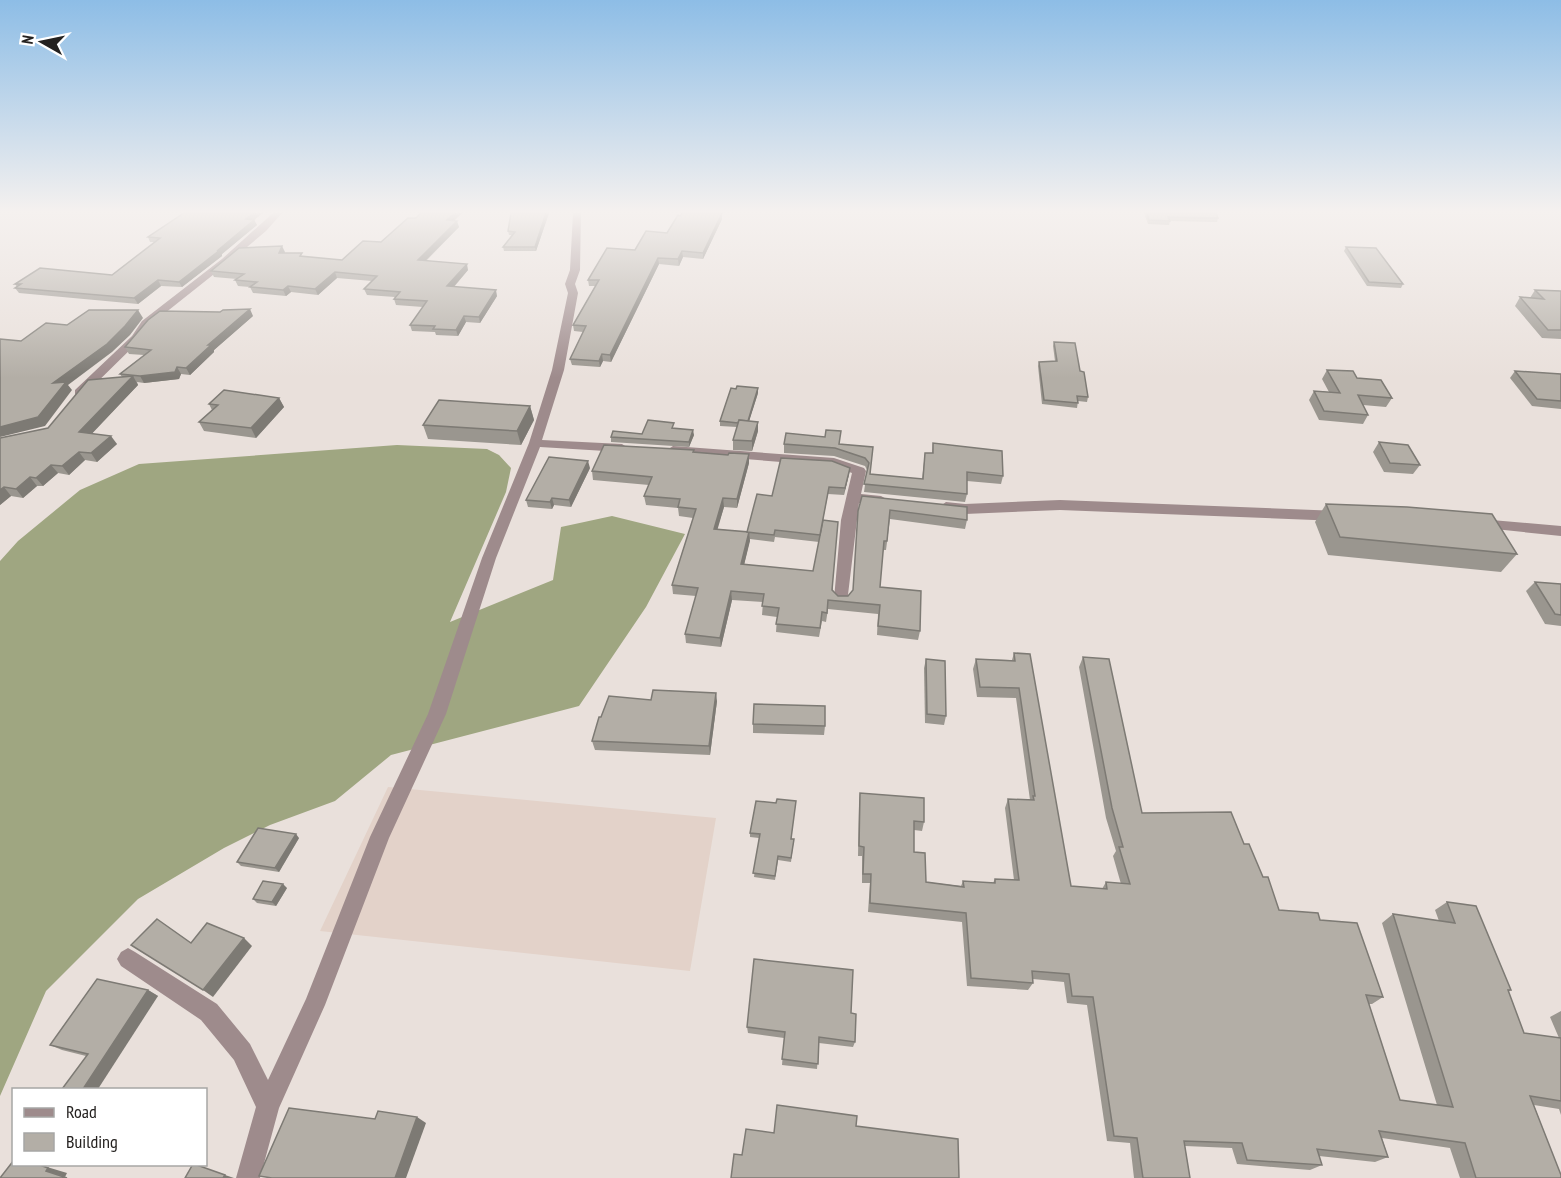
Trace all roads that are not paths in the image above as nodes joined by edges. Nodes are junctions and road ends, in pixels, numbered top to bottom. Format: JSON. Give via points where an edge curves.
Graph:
{"nodes":[{"id":1,"x":216,"y":268,"type":"edge"},
{"id":2,"x":575,"y":268,"type":"edge"},
{"id":3,"x":74,"y":400,"type":"edge"},
{"id":4,"x":535,"y":443,"type":"junction"},
{"id":5,"x":639,"y":448,"type":"edge"},
{"id":6,"x":662,"y":450,"type":"edge"},
{"id":7,"x":854,"y":498,"type":"junction"},
{"id":8,"x":898,"y":502,"type":"edge"},
{"id":9,"x":932,"y":506,"type":"edge"},
{"id":10,"x":1358,"y":517,"type":"edge"},
{"id":11,"x":1460,"y":523,"type":"edge"},
{"id":12,"x":1561,"y":531,"type":"edge"},
{"id":13,"x":842,"y":599,"type":"edge"},
{"id":14,"x":128,"y":959,"type":"dead end"},
{"id":15,"x":268,"y":1106,"type":"junction"},
{"id":16,"x":248,"y":1178,"type":"edge"}],
"edges":[{"from":1,"to":3,"type":"street","via":[[146,323]]},
{"from":2,"to":4,"type":"street","via":[[558,370]]},
{"from":4,"to":5,"type":"street"},
{"from":4,"to":15,"type":"street","via":[[489,558],[437,714],[380,837],[314,1005]]},
{"from":6,"to":7,"type":"street","via":[[834,462],[859,471]]},
{"from":7,"to":8,"type":"street"},
{"from":7,"to":13,"type":"street","via":[[848,520]]},
{"from":9,"to":10,"type":"street","via":[[965,509],[1060,505]]},
{"from":11,"to":12,"type":"street"},
{"from":14,"to":15,"type":"street","via":[[209,1012],[242,1052]]},
{"from":15,"to":16,"type":"street"}]}
